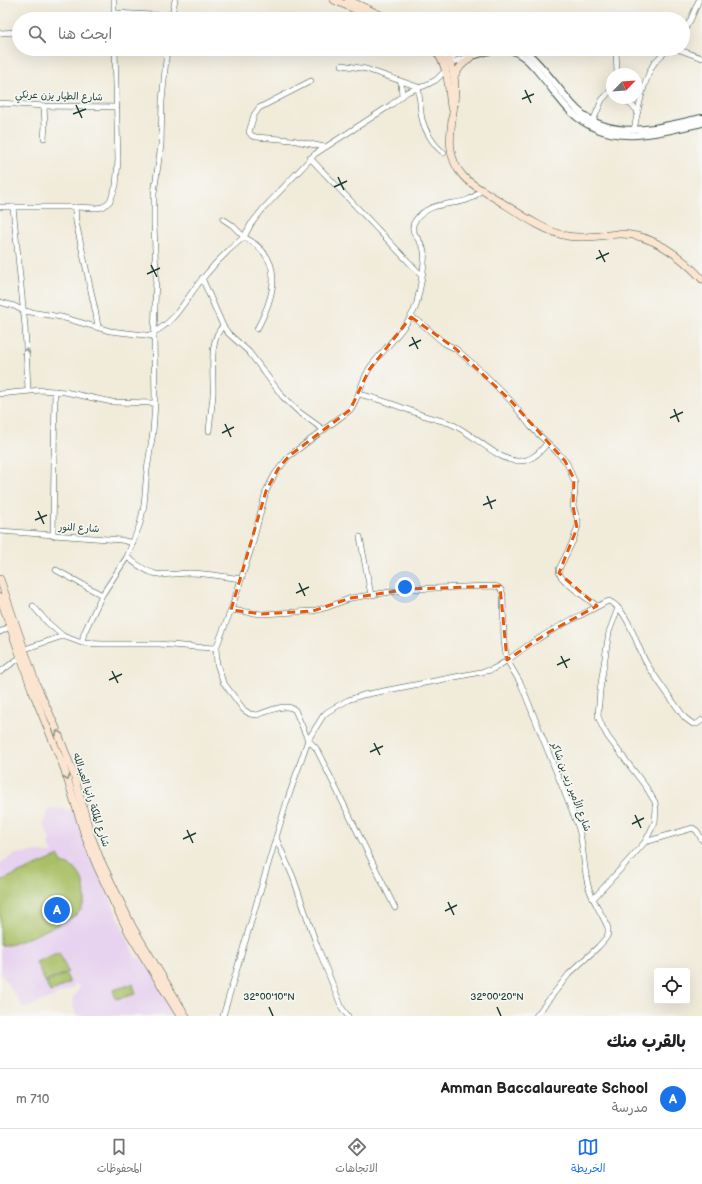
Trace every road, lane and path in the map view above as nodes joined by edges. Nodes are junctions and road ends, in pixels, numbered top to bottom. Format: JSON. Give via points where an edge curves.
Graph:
{"nodes":[{"id":1,"x":114,"y":0,"type":"edge"},
{"id":2,"x":175,"y":0,"type":"edge"},
{"id":3,"x":334,"y":0,"type":"edge"},
{"id":4,"x":348,"y":0,"type":"edge"},
{"id":5,"x":699,"y":0,"type":"edge"},
{"id":6,"x":114,"y":12,"type":"edge"},
{"id":7,"x":172,"y":12,"type":"edge"},
{"id":8,"x":361,"y":12,"type":"edge"},
{"id":9,"x":374,"y":12,"type":"edge"},
{"id":10,"x":690,"y":21,"type":"edge"},
{"id":11,"x":12,"y":32,"type":"edge"},
{"id":12,"x":0,"y":33,"type":"edge"},
{"id":13,"x":690,"y":54,"type":"edge"},
{"id":14,"x":115,"y":56,"type":"edge"},
{"id":15,"x":166,"y":56,"type":"edge"},
{"id":16,"x":440,"y":56,"type":"edge"},
{"id":17,"x":444,"y":56,"type":"edge"},
{"id":18,"x":465,"y":56,"type":"edge"},
{"id":19,"x":468,"y":56,"type":"edge"},
{"id":20,"x":521,"y":56,"type":"edge"},
{"id":21,"x":530,"y":56,"type":"edge"},
{"id":22,"x":616,"y":56,"type":"edge"},
{"id":23,"x":661,"y":56,"type":"edge"},
{"id":24,"x":702,"y":58,"type":"edge"},
{"id":25,"x":446,"y":63,"type":"junction"},
{"id":26,"x":342,"y":65,"type":"dead end"},
{"id":27,"x":617,"y":68,"type":"edge"},
{"id":28,"x":454,"y":76,"type":"junction"},
{"id":29,"x":311,"y":81,"type":"dead end"},
{"id":30,"x":401,"y":82,"type":"junction"},
{"id":31,"x":418,"y":87,"type":"junction"},
{"id":32,"x":402,"y":96,"type":"junction"},
{"id":33,"x":606,"y":96,"type":"edge"},
{"id":34,"x":0,"y":103,"type":"edge"},
{"id":35,"x":630,"y":104,"type":"edge"},
{"id":36,"x":44,"y":106,"type":"junction"},
{"id":37,"x":118,"y":106,"type":"junction"},
{"id":38,"x":638,"y":111,"type":"junction"},
{"id":39,"x":452,"y":114,"type":"junction"},
{"id":40,"x":702,"y":118,"type":"edge"},
{"id":41,"x":593,"y":121,"type":"junction"},
{"id":42,"x":702,"y":123,"type":"edge"},
{"id":43,"x":634,"y":130,"type":"junction"},
{"id":44,"x":44,"y":138,"type":"dead end"},
{"id":45,"x":324,"y":147,"type":"junction"},
{"id":46,"x":444,"y":153,"type":"dead end"},
{"id":47,"x":310,"y":158,"type":"junction"},
{"id":48,"x":481,"y":190,"type":"junction"},
{"id":49,"x":0,"y":207,"type":"edge"},
{"id":50,"x":13,"y":207,"type":"junction"},
{"id":51,"x":75,"y":207,"type":"junction"},
{"id":52,"x":223,"y":219,"type":"dead end"},
{"id":53,"x":244,"y":238,"type":"junction"},
{"id":54,"x":421,"y":275,"type":"junction"},
{"id":55,"x":202,"y":278,"type":"junction"},
{"id":56,"x":702,"y":279,"type":"edge"},
{"id":57,"x":0,"y":302,"type":"edge"},
{"id":58,"x":24,"y":311,"type":"junction"},
{"id":59,"x":411,"y":317,"type":"junction"},
{"id":60,"x":223,"y":326,"type":"junction"},
{"id":61,"x":98,"y":327,"type":"junction"},
{"id":62,"x":257,"y":329,"type":"dead end"},
{"id":63,"x":154,"y":334,"type":"junction"},
{"id":64,"x":28,"y":390,"type":"junction"},
{"id":65,"x":55,"y":391,"type":"junction"},
{"id":66,"x":0,"y":394,"type":"edge"},
{"id":67,"x":359,"y":394,"type":"junction"},
{"id":68,"x":155,"y":404,"type":"junction"},
{"id":69,"x":324,"y":430,"type":"junction"},
{"id":70,"x":209,"y":432,"type":"dead end"},
{"id":71,"x":547,"y":444,"type":"junction"},
{"id":72,"x":0,"y":531,"type":"edge"},
{"id":73,"x":52,"y":536,"type":"junction"},
{"id":74,"x":360,"y":537,"type":"dead end"},
{"id":75,"x":133,"y":543,"type":"junction"},
{"id":76,"x":127,"y":557,"type":"junction"},
{"id":77,"x":56,"y":570,"type":"dead end"},
{"id":78,"x":0,"y":579,"type":"edge"},
{"id":79,"x":241,"y":579,"type":"junction"},
{"id":80,"x":102,"y":595,"type":"junction"},
{"id":81,"x":371,"y":595,"type":"junction"},
{"id":82,"x":0,"y":597,"type":"edge"},
{"id":83,"x":33,"y":606,"type":"dead end"},
{"id":84,"x":596,"y":606,"type":"junction"},
{"id":85,"x":618,"y":608,"type":"junction"},
{"id":86,"x":231,"y":610,"type":"junction"},
{"id":87,"x":10,"y":626,"type":"junction"},
{"id":88,"x":0,"y":632,"type":"edge"},
{"id":89,"x":63,"y":636,"type":"junction"},
{"id":90,"x":82,"y":643,"type":"junction"},
{"id":91,"x":216,"y":648,"type":"junction"},
{"id":92,"x":25,"y":649,"type":"junction"},
{"id":93,"x":18,"y":659,"type":"dead end"},
{"id":94,"x":507,"y":660,"type":"junction"},
{"id":95,"x":0,"y":672,"type":"edge"},
{"id":96,"x":702,"y":720,"type":"edge"},
{"id":97,"x":308,"y":740,"type":"junction"},
{"id":98,"x":276,"y":838,"type":"junction"},
{"id":99,"x":702,"y":840,"type":"edge"},
{"id":100,"x":645,"y":842,"type":"junction"},
{"id":101,"x":593,"y":899,"type":"junction"},
{"id":102,"x":395,"y":908,"type":"dead end"},
{"id":103,"x":180,"y":1016,"type":"edge"},
{"id":104,"x":186,"y":1016,"type":"edge"},
{"id":105,"x":223,"y":1016,"type":"edge"},
{"id":106,"x":348,"y":1016,"type":"edge"},
{"id":107,"x":536,"y":1016,"type":"edge"}],
"edges":[{"from":1,"to":6,"type":"street"},
{"from":2,"to":7,"type":"street"},
{"from":3,"to":8,"type":"main road"},
{"from":4,"to":9,"type":"main road"},
{"from":5,"to":10,"type":"street"},
{"from":11,"to":12,"type":"street"},
{"from":13,"to":24,"type":"street"},
{"from":14,"to":37,"type":"street"},
{"from":15,"to":63,"type":"street","via":[[161,145],[154,194]]},
{"from":16,"to":25,"type":"main road"},
{"from":17,"to":25,"type":"main road"},
{"from":18,"to":25,"type":"street"},
{"from":19,"to":28,"type":"main road"},
{"from":20,"to":42,"type":"street","via":[[570,111],[588,125],[600,130],[618,135],[636,135]]},
{"from":21,"to":41,"type":"street","via":[[573,106]]},
{"from":22,"to":27,"type":"street"},
{"from":23,"to":38,"type":"street","via":[[653,65]]},
{"from":25,"to":28,"type":"main road"},
{"from":25,"to":31,"type":"street","via":[[436,80]]},
{"from":25,"to":39,"type":"main road"},
{"from":26,"to":30,"type":"street","via":[[366,69]]},
{"from":28,"to":39,"type":"main road"},
{"from":29,"to":45,"type":"street","via":[[259,108],[249,132],[256,137],[292,140]]},
{"from":30,"to":31,"type":"street"},
{"from":30,"to":32,"type":"street"},
{"from":31,"to":32,"type":"street"},
{"from":31,"to":46,"type":"street","via":[[423,120],[433,142]]},
{"from":32,"to":45,"type":"street"},
{"from":33,"to":41,"type":"street","via":[[600,103]]},
{"from":34,"to":36,"type":"street","name":"شارع الطيار يزن عرنكي"},
{"from":35,"to":38,"type":"street"},
{"from":36,"to":37,"type":"street","name":"شارع الطيار يزن عرنكي"},
{"from":36,"to":44,"type":"street"},
{"from":37,"to":51,"type":"street","via":[[118,160],[113,197],[103,207]]},
{"from":38,"to":43,"type":"street"},
{"from":39,"to":48,"type":"main road","via":[[450,138],[453,160],[466,179]]},
{"from":40,"to":43,"type":"street"},
{"from":41,"to":43,"type":"street","via":[[614,129]]},
{"from":45,"to":47,"type":"street"},
{"from":47,"to":53,"type":"street","via":[[260,212]]},
{"from":47,"to":54,"type":"street"},
{"from":48,"to":54,"type":"street","via":[[468,200],[429,208],[415,221],[413,230],[425,252]]},
{"from":48,"to":56,"type":"main road","via":[[559,234],[576,237],[624,234],[659,244]]},
{"from":49,"to":50,"type":"street"},
{"from":50,"to":51,"type":"street"},
{"from":50,"to":58,"type":"street"},
{"from":51,"to":61,"type":"street"},
{"from":52,"to":53,"type":"street"},
{"from":53,"to":55,"type":"street"},
{"from":53,"to":62,"type":"street","via":[[262,249],[273,274],[270,300]]},
{"from":54,"to":59,"type":"street","via":[[417,303]]},
{"from":55,"to":60,"type":"street"},
{"from":55,"to":63,"type":"street","via":[[172,317]]},
{"from":57,"to":58,"type":"street"},
{"from":58,"to":61,"type":"street"},
{"from":64,"to":58,"type":"street","one_way":true},
{"from":59,"to":67,"type":"street","via":[[369,370]]},
{"from":59,"to":71,"type":"street","via":[[481,372],[511,401]]},
{"from":60,"to":69,"type":"street","via":[[228,334],[249,352],[283,397]]},
{"from":60,"to":70,"type":"street","via":[[218,333],[213,356],[213,395]]},
{"from":61,"to":63,"type":"street","via":[[110,331]]},
{"from":63,"to":68,"type":"street"},
{"from":64,"to":65,"type":"street"},
{"from":64,"to":66,"type":"street"},
{"from":65,"to":68,"type":"street","via":[[112,402]]},
{"from":65,"to":73,"type":"street"},
{"from":67,"to":69,"type":"street","via":[[350,410]]},
{"from":67,"to":71,"type":"street","via":[[378,398],[449,423],[508,460],[533,458]]},
{"from":68,"to":75,"type":"street","via":[[144,505]]},
{"from":69,"to":79,"type":"street","via":[[289,456],[275,474],[266,491]]},
{"from":71,"to":84,"type":"street","via":[[566,463],[575,486],[573,506],[578,528],[559,569],[560,575]]},
{"from":72,"to":73,"type":"street","name":"شارع النور"},
{"from":73,"to":75,"type":"street","name":"شارع النور"},
{"from":74,"to":81,"type":"street"},
{"from":75,"to":76,"type":"street"},
{"from":76,"to":79,"type":"street","via":[[153,574],[211,574]]},
{"from":76,"to":80,"type":"street"},
{"from":77,"to":80,"type":"street"},
{"from":78,"to":92,"type":"main road","name":"شارع الملكة رانيا العبدالله"},
{"from":79,"to":86,"type":"street"},
{"from":80,"to":90,"type":"street"},
{"from":81,"to":86,"type":"street","via":[[351,598],[313,611],[262,614]]},
{"from":81,"to":94,"type":"street","name":"شارع الأمير زيد بن شاكر","via":[[423,588],[498,586],[503,595]]},
{"from":82,"to":87,"type":"main road","name":"شارع الملكة رانيا العبدالله"},
{"from":83,"to":89,"type":"street","via":[[46,622]]},
{"from":84,"to":85,"type":"street","via":[[609,601]]},
{"from":84,"to":94,"type":"street","via":[[549,632]]},
{"from":85,"to":96,"type":"street","via":[[627,620],[646,663],[679,710],[691,723],[697,724]]},
{"from":85,"to":100,"type":"street","via":[[610,626],[604,656],[598,716],[608,737],[655,802],[655,822]]},
{"from":86,"to":91,"type":"street"},
{"from":87,"to":88,"type":"street"},
{"from":87,"to":103,"type":"main road","name":"شارع الملكة رانيا العبدالله","one_way":true,"via":[[32,690],[64,768],[96,864],[129,933]]},
{"from":89,"to":90,"type":"street"},
{"from":89,"to":92,"type":"street"},
{"from":90,"to":91,"type":"street"},
{"from":91,"to":97,"type":"street","via":[[216,664],[220,676],[244,710],[254,716],[291,707],[295,710]]},
{"from":104,"to":92,"type":"main road","name":"شارع الملكة رانيا العبدالله","one_way":true,"via":[[132,926],[103,865],[90,833],[66,755],[36,684]]},
{"from":93,"to":95,"type":"street"},
{"from":94,"to":97,"type":"street","via":[[491,670],[380,691],[348,700],[323,716]]},
{"from":94,"to":101,"type":"street","name":"شارع الأمير زيد بن شاكر","via":[[522,688],[578,826]]},
{"from":97,"to":98,"type":"street"},
{"from":97,"to":102,"type":"street","via":[[316,748]]},
{"from":98,"to":105,"type":"street"},
{"from":98,"to":106,"type":"street","via":[[316,944],[342,1008]]},
{"from":99,"to":100,"type":"street","via":[[693,828]]},
{"from":100,"to":101,"type":"street"},
{"from":101,"to":107,"type":"street","name":"شارع الأمير زيد بن شاكر","via":[[608,928],[608,934],[569,974]]}]}
